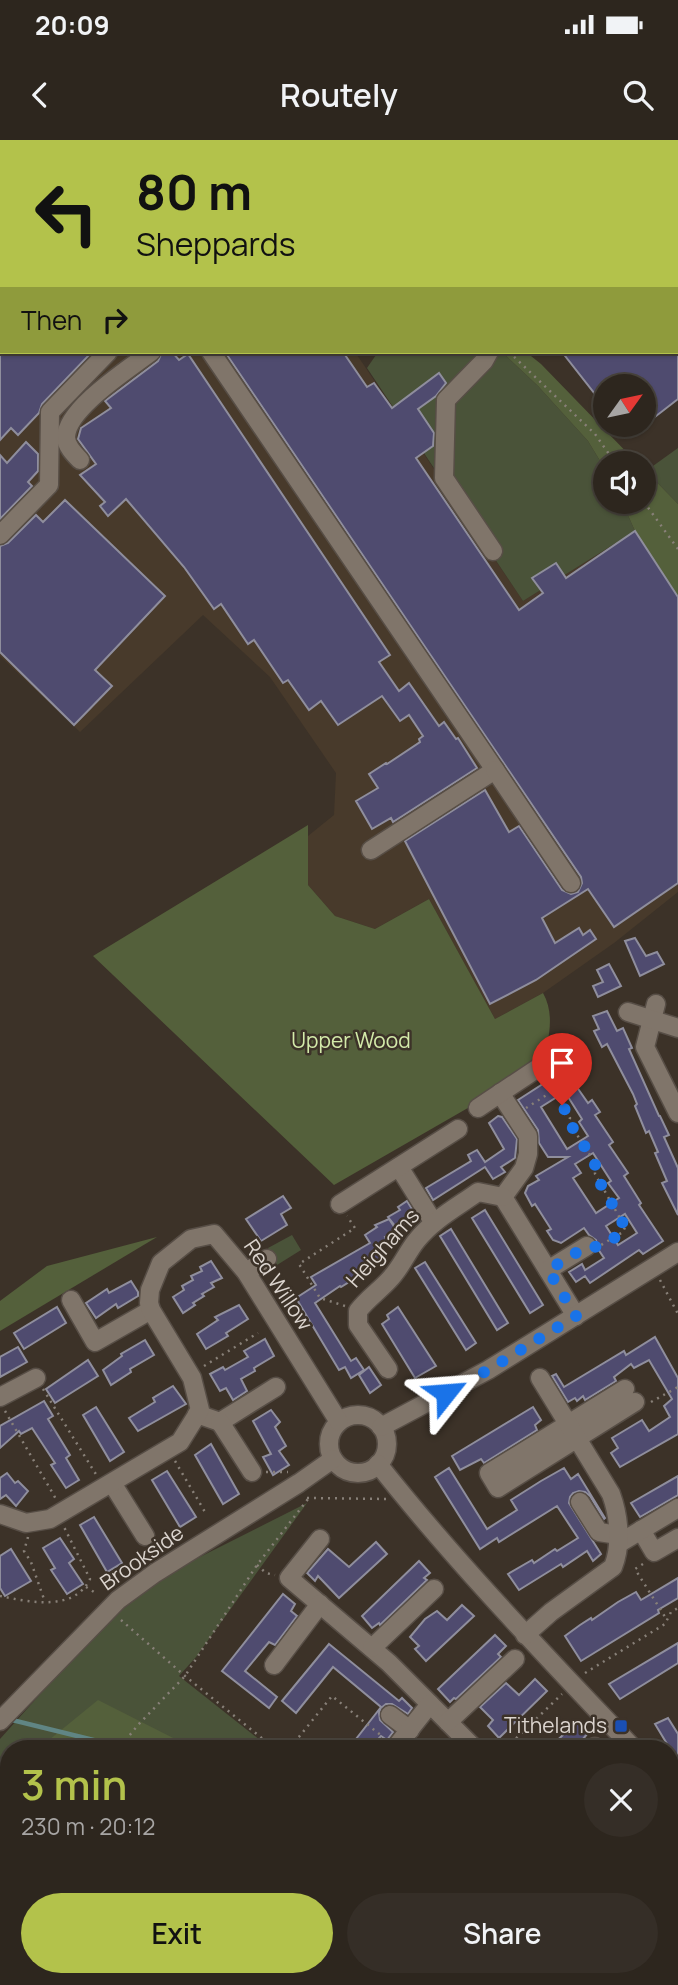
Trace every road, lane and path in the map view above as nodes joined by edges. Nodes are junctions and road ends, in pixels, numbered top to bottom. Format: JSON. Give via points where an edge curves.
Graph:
{"nodes":[{"id":1,"x":106,"y":354,"type":"edge"},
{"id":2,"x":148,"y":354,"type":"edge"},
{"id":3,"x":212,"y":354,"type":"edge"},
{"id":4,"x":488,"y":354,"type":"edge"},
{"id":5,"x":511,"y":354,"type":"edge"},
{"id":6,"x":607,"y":451,"type":"edge"},
{"id":7,"x":80,"y":460,"type":"dead end"},
{"id":8,"x":653,"y":514,"type":"edge"},
{"id":9,"x":0,"y":535,"type":"edge"},
{"id":10,"x":678,"y":549,"type":"edge"},
{"id":11,"x":493,"y":551,"type":"dead end"},
{"id":12,"x":495,"y":770,"type":"junction"},
{"id":13,"x":371,"y":850,"type":"dead end"},
{"id":14,"x":571,"y":883,"type":"dead end"},
{"id":15,"x":628,"y":1012,"type":"dead end"},
{"id":16,"x":654,"y":1012,"type":"junction"},
{"id":17,"x":678,"y":1028,"type":"edge"},
{"id":18,"x":565,"y":1050,"type":"joint"},
{"id":19,"x":552,"y":1088,"type":"dead end"},
{"id":20,"x":500,"y":1093,"type":"junction"},
{"id":21,"x":478,"y":1108,"type":"dead end"},
{"id":22,"x":678,"y":1113,"type":"edge"},
{"id":23,"x":514,"y":1115,"type":"junction"},
{"id":24,"x":458,"y":1129,"type":"dead end"},
{"id":25,"x":399,"y":1167,"type":"junction"},
{"id":26,"x":503,"y":1197,"type":"junction"},
{"id":27,"x":340,"y":1204,"type":"joint"},
{"id":28,"x":434,"y":1223,"type":"junction"},
{"id":29,"x":587,"y":1246,"type":"joint"},
{"id":30,"x":678,"y":1252,"type":"edge"},
{"id":31,"x":267,"y":1259,"type":"dead end"},
{"id":32,"x":653,"y":1268,"type":"junction"},
{"id":33,"x":548,"y":1270,"type":"junction"},
{"id":34,"x":246,"y":1272,"type":"junction"},
{"id":35,"x":71,"y":1300,"type":"dead end"},
{"id":36,"x":676,"y":1307,"type":"edge"},
{"id":37,"x":151,"y":1310,"type":"junction"},
{"id":38,"x":358,"y":1311,"type":"junction"},
{"id":39,"x":678,"y":1314,"type":"edge"},
{"id":40,"x":576,"y":1316,"type":"junction"},
{"id":41,"x":258,"y":1333,"type":"dead end"},
{"id":42,"x":388,"y":1369,"type":"dead end"},
{"id":43,"x":190,"y":1375,"type":"junction"},
{"id":44,"x":36,"y":1377,"type":"joint"},
{"id":45,"x":540,"y":1378,"type":"dead end"},
{"id":46,"x":276,"y":1387,"type":"dead end"},
{"id":47,"x":678,"y":1387,"type":"edge"},
{"id":48,"x":630,"y":1396,"type":"joint"},
{"id":49,"x":0,"y":1400,"type":"edge"},
{"id":50,"x":197,"y":1414,"type":"junction"},
{"id":51,"x":220,"y":1422,"type":"junction"},
{"id":52,"x":339,"y":1422,"type":"junction"},
{"id":53,"x":381,"y":1427,"type":"junction"},
{"id":54,"x":573,"y":1431,"type":"junction"},
{"id":55,"x":168,"y":1449,"type":"junction"},
{"id":56,"x":333,"y":1458,"type":"junction"},
{"id":57,"x":378,"y":1464,"type":"junction"},
{"id":58,"x":252,"y":1472,"type":"joint"},
{"id":59,"x":108,"y":1485,"type":"junction"},
{"id":60,"x":303,"y":1491,"type":"junction"},
{"id":61,"x":405,"y":1499,"type":"junction"},
{"id":62,"x":580,"y":1502,"type":"dead end"},
{"id":63,"x":615,"y":1507,"type":"junction"},
{"id":64,"x":678,"y":1508,"type":"edge"},
{"id":65,"x":205,"y":1511,"type":"dead end"},
{"id":66,"x":61,"y":1513,"type":"junction"},
{"id":67,"x":0,"y":1514,"type":"edge"},
{"id":68,"x":33,"y":1522,"type":"junction"},
{"id":69,"x":593,"y":1522,"type":"junction"},
{"id":70,"x":641,"y":1530,"type":"junction"},
{"id":71,"x":145,"y":1536,"type":"dead end"},
{"id":72,"x":678,"y":1538,"type":"edge"},
{"id":73,"x":320,"y":1539,"type":"dead end"},
{"id":74,"x":618,"y":1539,"type":"junction"},
{"id":75,"x":648,"y":1562,"type":"dead end"},
{"id":76,"x":257,"y":1565,"type":"junction"},
{"id":77,"x":289,"y":1578,"type":"junction"},
{"id":78,"x":86,"y":1587,"type":"junction"},
{"id":79,"x":434,"y":1589,"type":"dead end"},
{"id":80,"x":94,"y":1592,"type":"dead end"},
{"id":81,"x":0,"y":1596,"type":"edge"},
{"id":82,"x":45,"y":1602,"type":"junction"},
{"id":83,"x":320,"y":1605,"type":"junction"},
{"id":84,"x":678,"y":1608,"type":"edge"},
{"id":85,"x":119,"y":1619,"type":"dead end"},
{"id":86,"x":667,"y":1620,"type":"junction"},
{"id":87,"x":524,"y":1635,"type":"junction"},
{"id":88,"x":372,"y":1648,"type":"junction"},
{"id":89,"x":515,"y":1659,"type":"dead end"},
{"id":90,"x":274,"y":1665,"type":"dead end"},
{"id":91,"x":185,"y":1676,"type":"junction"},
{"id":92,"x":572,"y":1684,"type":"junction"},
{"id":93,"x":430,"y":1704,"type":"junction"},
{"id":94,"x":390,"y":1716,"type":"dead end"},
{"id":95,"x":0,"y":1721,"type":"edge"},
{"id":96,"x":448,"y":1722,"type":"junction"},
{"id":97,"x":410,"y":1730,"type":"junction"},
{"id":98,"x":128,"y":1740,"type":"edge"},
{"id":99,"x":264,"y":1740,"type":"edge"},
{"id":100,"x":296,"y":1740,"type":"edge"},
{"id":101,"x":386,"y":1740,"type":"edge"},
{"id":102,"x":402,"y":1740,"type":"edge"},
{"id":103,"x":466,"y":1740,"type":"edge"},
{"id":104,"x":514,"y":1740,"type":"edge"},
{"id":105,"x":625,"y":1740,"type":"edge"}],
"edges":[{"from":1,"to":9,"type":"street","via":[[50,412],[50,485]]},
{"from":2,"to":7,"type":"street","via":[[83,404],[66,437]]},
{"from":3,"to":12,"type":"street"},
{"from":4,"to":11,"type":"street","via":[[446,400],[444,478]]},
{"from":5,"to":6,"type":"path"},
{"from":8,"to":10,"type":"path"},
{"from":12,"to":13,"type":"street"},
{"from":12,"to":14,"type":"street"},
{"from":15,"to":16,"type":"street"},
{"from":16,"to":17,"type":"street"},
{"from":16,"to":22,"type":"street","via":[[645,1046]]},
{"from":18,"to":19,"type":"path","via":[[578,1071]]},
{"from":18,"to":20,"type":"street"},
{"from":20,"to":21,"type":"street"},
{"from":20,"to":23,"type":"street"},
{"from":23,"to":26,"type":"street","via":[[528,1136],[528,1154],[524,1168]]},
{"from":23,"to":29,"type":"path","via":[[553,1091],[570,1118],[625,1227],[599,1247]]},
{"from":24,"to":25,"type":"street"},
{"from":25,"to":27,"type":"street"},
{"from":25,"to":28,"type":"street"},
{"from":26,"to":28,"type":"street","name":"Heighams","via":[[478,1192]]},
{"from":26,"to":33,"type":"street"},
{"from":27,"to":38,"type":"path","via":[[355,1228],[299,1264],[320,1298]]},
{"from":28,"to":38,"type":"street","name":"Heighams","via":[[416,1240],[390,1280]]},
{"from":29,"to":33,"type":"street"},
{"from":30,"to":32,"type":"street"},
{"from":31,"to":34,"type":"street"},
{"from":32,"to":36,"type":"path"},
{"from":32,"to":40,"type":"street"},
{"from":33,"to":40,"type":"street"},
{"from":34,"to":37,"type":"street","name":"Red Willow","via":[[214,1234],[191,1239],[161,1263],[150,1290]]},
{"from":34,"to":52,"type":"street","name":"Red Willow"},
{"from":35,"to":37,"type":"street","via":[[95,1342]]},
{"from":36,"to":39,"type":"path"},
{"from":37,"to":43,"type":"street"},
{"from":38,"to":42,"type":"street","name":"Heighams","via":[[358,1325]]},
{"from":40,"to":53,"type":"street"},
{"from":41,"to":43,"type":"path","name":"Red Willow"},
{"from":43,"to":50,"type":"street","via":[[200,1410]]},
{"from":44,"to":49,"type":"street"},
{"from":44,"to":59,"type":"path"},
{"from":45,"to":54,"type":"street"},
{"from":46,"to":51,"type":"street"},
{"from":47,"to":48,"type":"path","via":[[650,1402]]},
{"from":48,"to":54,"type":"street"},
{"from":49,"to":66,"type":"path"},
{"from":50,"to":51,"type":"street"},
{"from":50,"to":55,"type":"street","via":[[180,1442]]},
{"from":51,"to":58,"type":"street"},
{"from":52,"to":53,"type":"street","via":[[366,1416]]},
{"from":52,"to":56,"type":"street","via":[[329,1439]]},
{"from":53,"to":57,"type":"street","via":[[387,1442]]},
{"from":54,"to":63,"type":"street"},
{"from":55,"to":59,"type":"street"},
{"from":55,"to":65,"type":"path"},
{"from":56,"to":57,"type":"street","via":[[354,1472]]},
{"from":56,"to":60,"type":"street","name":"Brookside"},
{"from":57,"to":61,"type":"street"},
{"from":58,"to":60,"type":"path","via":[[292,1472]]},
{"from":59,"to":66,"type":"street"},
{"from":59,"to":71,"type":"street"},
{"from":60,"to":61,"type":"path"},
{"from":60,"to":76,"type":"path"},
{"from":60,"to":95,"type":"street","name":"Brookside","via":[[155,1573],[118,1600]]},
{"from":61,"to":87,"type":"street"},
{"from":62,"to":69,"type":"street"},
{"from":63,"to":69,"type":"street"},
{"from":63,"to":74,"type":"street"},
{"from":64,"to":70,"type":"street"},
{"from":66,"to":68,"type":"street"},
{"from":66,"to":78,"type":"path","via":[[90,1579]]},
{"from":67,"to":68,"type":"street"},
{"from":68,"to":82,"type":"path","via":[[24,1551]]},
{"from":69,"to":74,"type":"street","via":[[599,1532]]},
{"from":70,"to":72,"type":"street","via":[[654,1552]]},
{"from":70,"to":74,"type":"street"},
{"from":73,"to":77,"type":"street"},
{"from":74,"to":87,"type":"street","via":[[613,1567]]},
{"from":75,"to":86,"type":"path","via":[[635,1569]]},
{"from":76,"to":77,"type":"path","via":[[266,1573]]},
{"from":76,"to":91,"type":"path"},
{"from":77,"to":83,"type":"street"},
{"from":78,"to":80,"type":"path"},
{"from":78,"to":82,"type":"path","via":[[70,1598]]},
{"from":79,"to":88,"type":"street"},
{"from":81,"to":82,"type":"path"},
{"from":83,"to":88,"type":"street"},
{"from":83,"to":90,"type":"street"},
{"from":84,"to":86,"type":"path"},
{"from":85,"to":91,"type":"path"},
{"from":86,"to":92,"type":"path"},
{"from":87,"to":92,"type":"street"},
{"from":88,"to":93,"type":"street"},
{"from":89,"to":96,"type":"street"},
{"from":91,"to":98,"type":"path"},
{"from":91,"to":99,"type":"path"},
{"from":92,"to":104,"type":"path"},
{"from":92,"to":105,"type":"street"},
{"from":93,"to":96,"type":"street"},
{"from":93,"to":97,"type":"street"},
{"from":94,"to":97,"type":"street"},
{"from":96,"to":103,"type":"street"},
{"from":97,"to":102,"type":"street"},
{"from":100,"to":101,"type":"path","via":[[332,1696]]}]}
